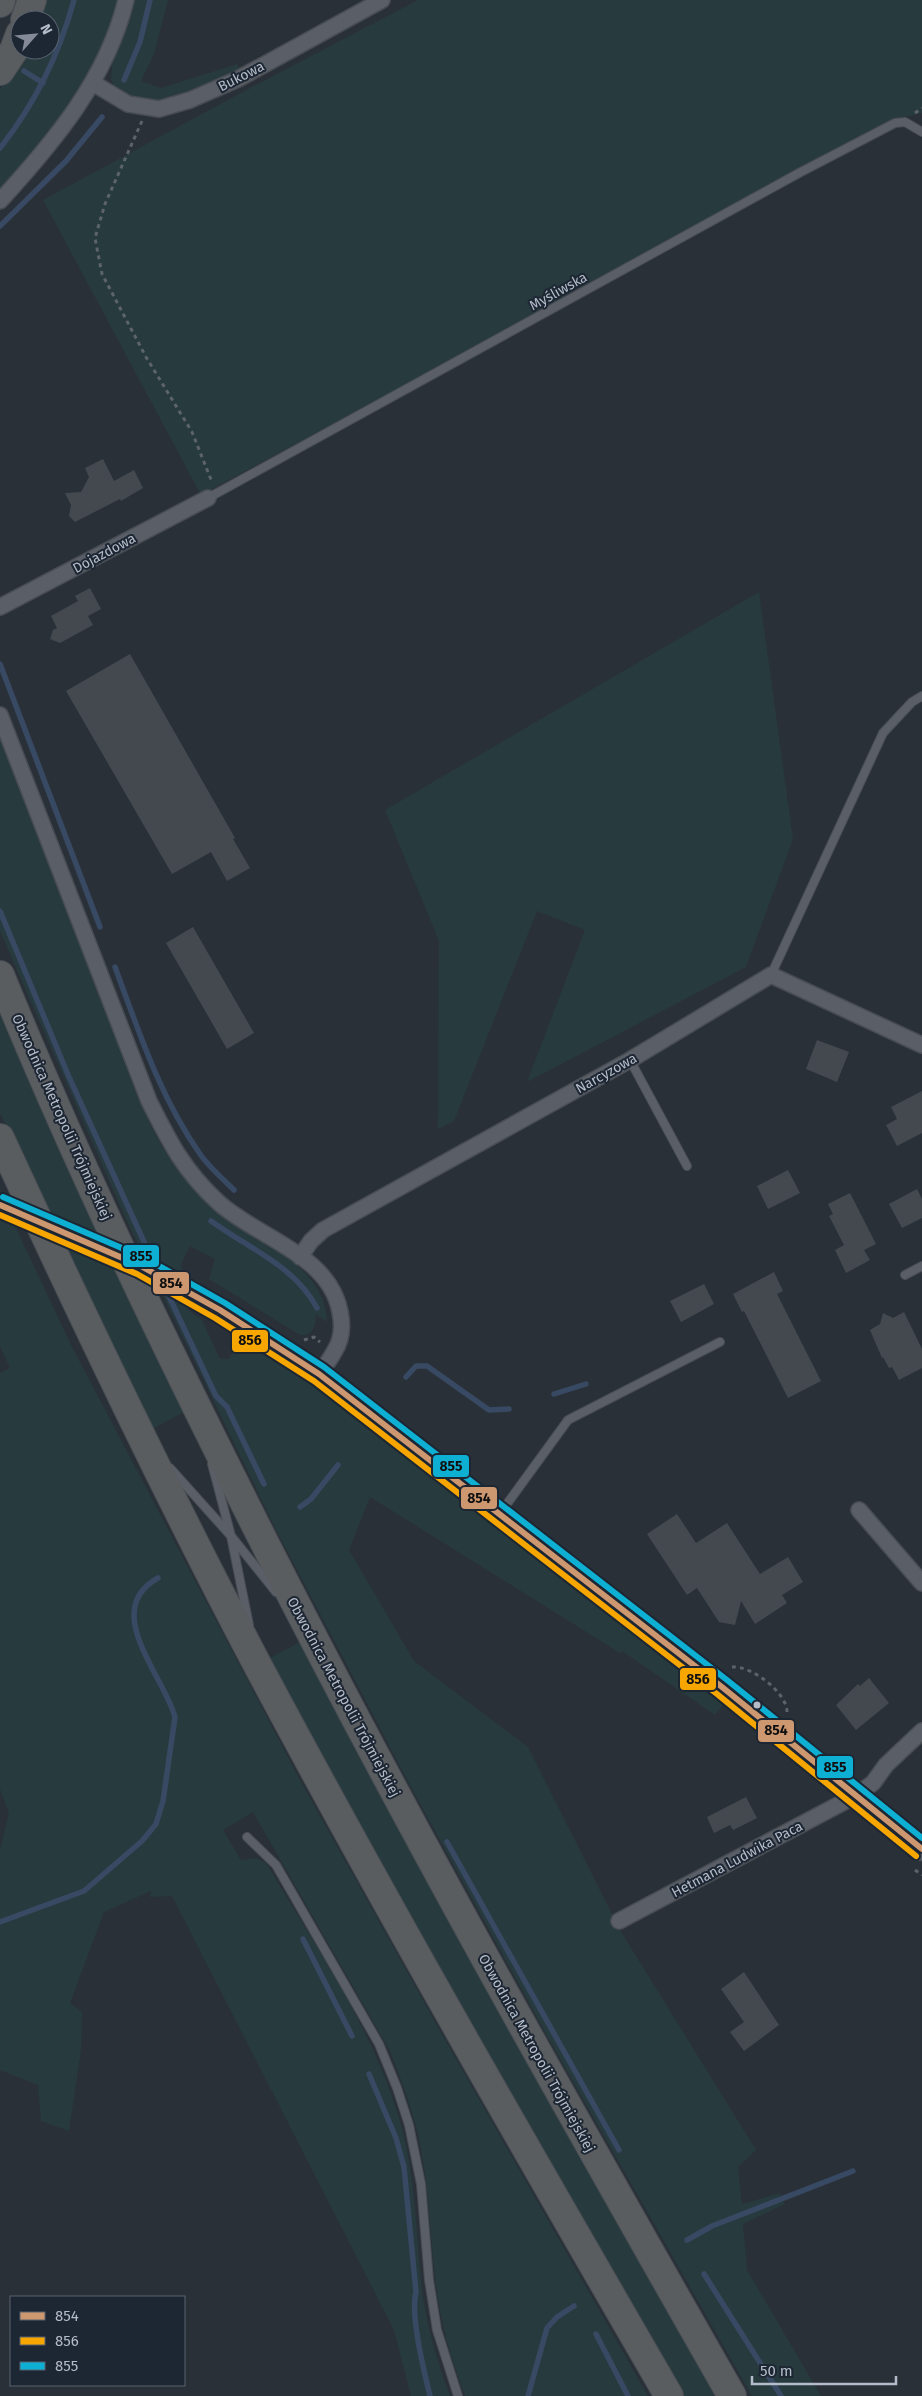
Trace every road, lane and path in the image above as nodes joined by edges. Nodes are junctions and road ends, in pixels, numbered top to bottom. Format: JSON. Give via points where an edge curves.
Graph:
{"nodes":[{"id":1,"x":126,"y":0,"type":"edge"},
{"id":2,"x":382,"y":0,"type":"edge"},
{"id":3,"x":10,"y":56,"type":"edge"},
{"id":4,"x":0,"y":71,"type":"edge"},
{"id":5,"x":93,"y":83,"type":"junction"},
{"id":6,"x":148,"y":107,"type":"junction"},
{"id":7,"x":922,"y":132,"type":"edge"},
{"id":8,"x":0,"y":201,"type":"edge"},
{"id":9,"x":208,"y":498,"type":"junction"},
{"id":10,"x":0,"y":607,"type":"edge"},
{"id":11,"x":922,"y":696,"type":"edge"},
{"id":12,"x":0,"y":715,"type":"edge"},
{"id":13,"x":0,"y":975,"type":"edge"},
{"id":14,"x":771,"y":975,"type":"junction"},
{"id":15,"x":922,"y":1045,"type":"edge"},
{"id":16,"x":630,"y":1060,"type":"junction"},
{"id":17,"x":0,"y":1138,"type":"edge"},
{"id":18,"x":688,"y":1166,"type":"dead end"},
{"id":19,"x":0,"y":1205,"type":"edge"},
{"id":20,"x":300,"y":1257,"type":"junction"},
{"id":21,"x":922,"y":1266,"type":"edge"},
{"id":22,"x":905,"y":1275,"type":"dead end"},
{"id":23,"x":720,"y":1342,"type":"dead end"},
{"id":24,"x":319,"y":1374,"type":"junction"},
{"id":25,"x":196,"y":1406,"type":"junction"},
{"id":26,"x":139,"y":1435,"type":"junction"},
{"id":27,"x":859,"y":1510,"type":"dead end"},
{"id":28,"x":500,"y":1514,"type":"junction"},
{"id":29,"x":231,"y":1536,"type":"junction"},
{"id":30,"x":922,"y":1582,"type":"edge"},
{"id":31,"x":281,"y":1598,"type":"dead end"},
{"id":32,"x":287,"y":1605,"type":"dead end"},
{"id":33,"x":312,"y":1636,"type":"junction"},
{"id":34,"x":257,"y":1664,"type":"junction"},
{"id":35,"x":732,"y":1667,"type":"dead end"},
{"id":36,"x":787,"y":1716,"type":"dead end"},
{"id":37,"x":922,"y":1732,"type":"edge"},
{"id":38,"x":855,"y":1796,"type":"junction"},
{"id":39,"x":247,"y":1837,"type":"dead end"},
{"id":40,"x":922,"y":1849,"type":"edge"},
{"id":41,"x":619,"y":1921,"type":"dead end"},
{"id":42,"x":458,"y":2396,"type":"edge"},
{"id":43,"x":670,"y":2396,"type":"edge"},
{"id":44,"x":732,"y":2396,"type":"edge"}],
"edges":[{"from":1,"to":5,"type":"street","via":[[121,21]]},
{"from":2,"to":6,"type":"street","name":"Bukowa","via":[[238,79],[190,100],[159,109]]},
{"from":3,"to":4,"type":"highway"},
{"from":5,"to":6,"type":"street","name":"Bukowa","via":[[128,104]]},
{"from":5,"to":8,"type":"street","via":[[68,122]]},
{"from":6,"to":9,"type":"path","via":[[104,204],[95,238],[102,274],[146,357],[192,432],[213,483]]},
{"from":7,"to":9,"type":"lane","name":"Myśliwska","via":[[905,122],[895,123]]},
{"from":9,"to":10,"type":"street","name":"Dojazdowa"},
{"from":11,"to":14,"type":"lane","via":[[912,702],[883,733]]},
{"from":12,"to":20,"type":"street","via":[[149,1101],[173,1150],[189,1173],[220,1204]]},
{"from":13,"to":25,"type":"highway","name":"Obwodnica Metropolii Trójmiejskiej","via":[[42,1078]]},
{"from":14,"to":15,"type":"street"},
{"from":14,"to":16,"type":"street","name":"Narcyzowa"},
{"from":16,"to":18,"type":"lane"},
{"from":16,"to":20,"type":"street","name":"Narcyzowa","via":[[323,1230]]},
{"from":17,"to":26,"type":"highway"},
{"from":19,"to":24,"type":"main road","bridge":true,"via":[[124,1259],[198,1297]]},
{"from":20,"to":24,"type":"street","via":[[323,1276],[338,1297],[343,1325],[335,1352]]},
{"from":21,"to":22,"type":"lane"},
{"from":23,"to":28,"type":"lane","via":[[568,1420]]},
{"from":24,"to":28,"type":"main road"},
{"from":25,"to":29,"type":"lane"},
{"from":25,"to":33,"type":"highway","name":"Obwodnica Metropolii Trójmiejskiej"},
{"from":26,"to":29,"type":"lane"},
{"from":26,"to":34,"type":"highway"},
{"from":27,"to":30,"type":"street"},
{"from":28,"to":38,"type":"main road"},
{"from":29,"to":31,"type":"lane"},
{"from":29,"to":34,"type":"lane"},
{"from":32,"to":33,"type":"lane"},
{"from":33,"to":44,"type":"highway","name":"Obwodnica Metropolii Trójmiejskiej","via":[[432,1864]]},
{"from":34,"to":43,"type":"highway","via":[[378,1888]]},
{"from":35,"to":36,"type":"path","via":[[740,1666],[776,1688],[787,1709]]},
{"from":37,"to":38,"type":"street","name":"Hetmana Ludwika Paca","via":[[886,1765],[873,1783]]},
{"from":38,"to":40,"type":"main road"},
{"from":38,"to":41,"type":"street","name":"Hetmana Ludwika Paca"},
{"from":39,"to":42,"type":"lane","via":[[276,1865],[379,2044],[397,2088],[421,2184],[429,2280],[437,2330]]}]}
